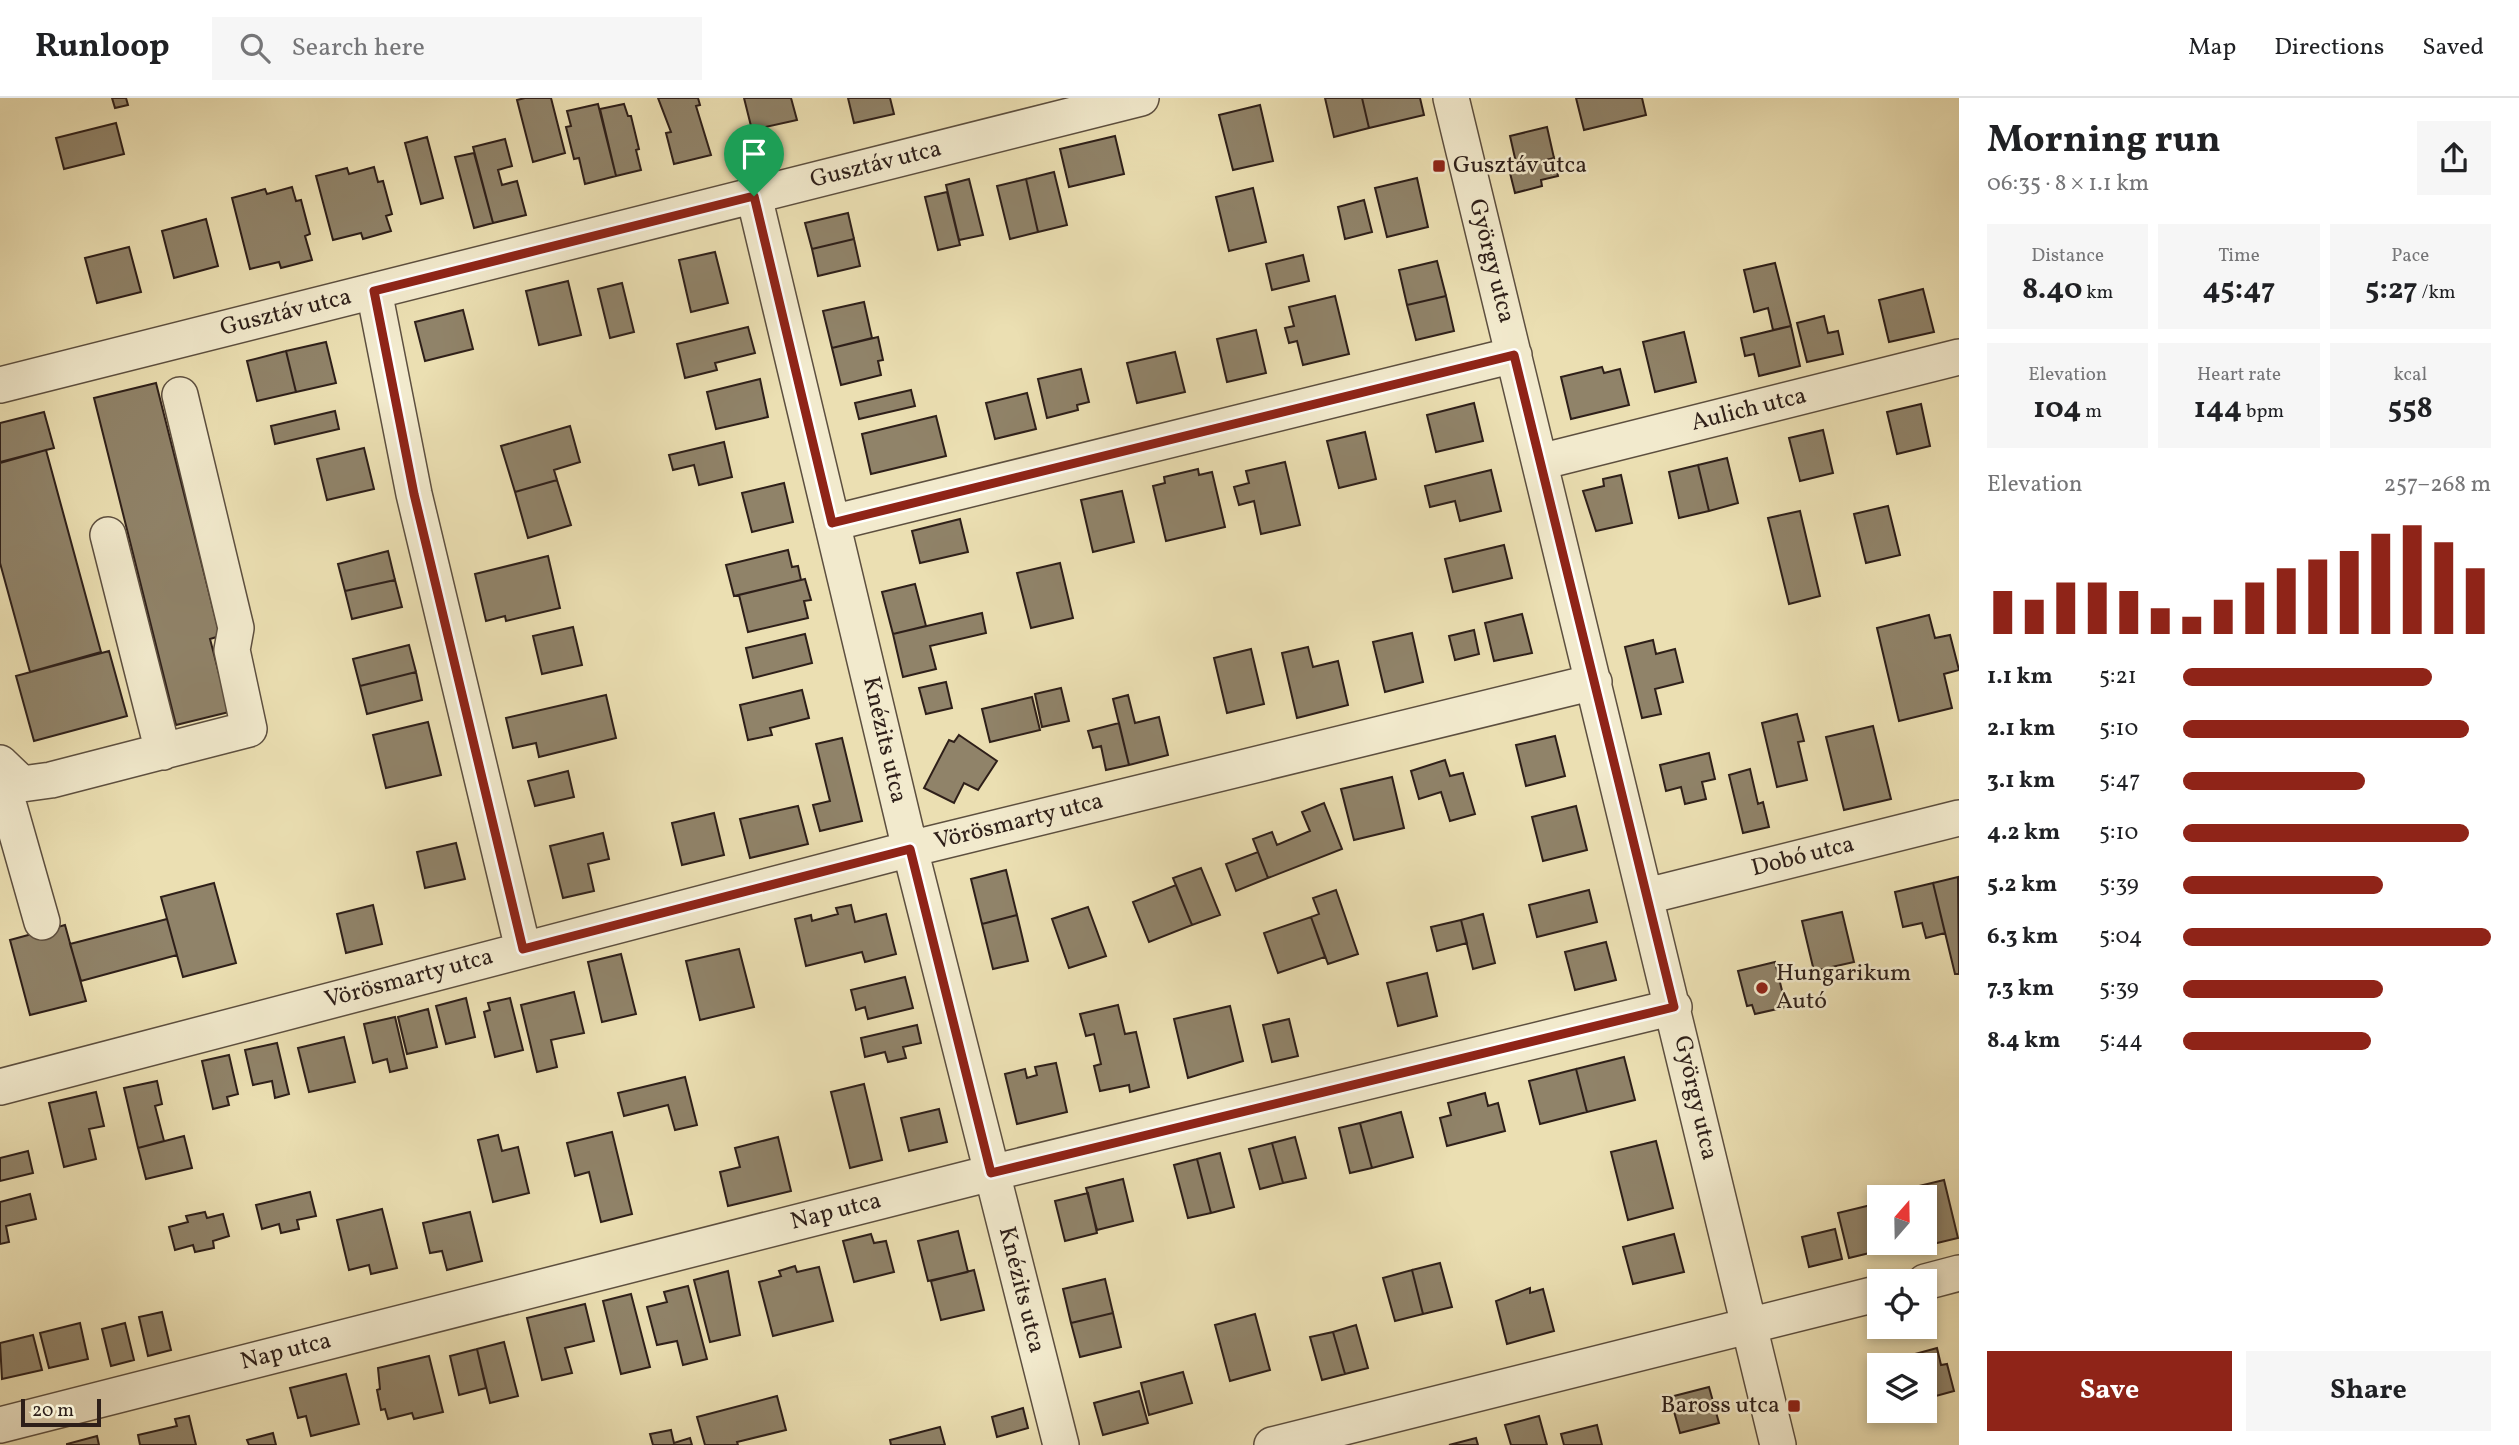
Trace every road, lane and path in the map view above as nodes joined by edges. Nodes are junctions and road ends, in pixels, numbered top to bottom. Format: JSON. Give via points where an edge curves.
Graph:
{"nodes":[{"id":1,"x":1141,"y":98,"type":"edge"},
{"id":2,"x":1451,"y":98,"type":"edge"},
{"id":3,"x":754,"y":196,"type":"junction"},
{"id":4,"x":374,"y":291,"type":"junction"},
{"id":5,"x":1514,"y":355,"type":"junction"},
{"id":6,"x":1959,"y":358,"type":"edge"},
{"id":7,"x":0,"y":385,"type":"edge"},
{"id":8,"x":180,"y":396,"type":"dead end"},
{"id":9,"x":1540,"y":462,"type":"junction"},
{"id":10,"x":832,"y":523,"type":"junction"},
{"id":11,"x":108,"y":535,"type":"dead end"},
{"id":12,"x":1594,"y":682,"type":"junction"},
{"id":13,"x":163,"y":752,"type":"junction"},
{"id":14,"x":2,"y":765,"type":"edge"},
{"id":15,"x":1959,"y":818,"type":"edge"},
{"id":16,"x":910,"y":849,"type":"junction"},
{"id":17,"x":1647,"y":896,"type":"junction"},
{"id":18,"x":43,"y":922,"type":"dead end"},
{"id":19,"x":523,"y":949,"type":"junction"},
{"id":20,"x":1674,"y":1007,"type":"junction"},
{"id":21,"x":0,"y":1087,"type":"edge"},
{"id":22,"x":991,"y":1173,"type":"junction"},
{"id":23,"x":1959,"y":1273,"type":"edge"},
{"id":24,"x":1937,"y":1279,"type":"edge"},
{"id":25,"x":1867,"y":1296,"type":"edge"},
{"id":26,"x":1749,"y":1326,"type":"junction"},
{"id":27,"x":0,"y":1425,"type":"edge"},
{"id":28,"x":1061,"y":1445,"type":"edge"},
{"id":29,"x":1272,"y":1445,"type":"edge"},
{"id":30,"x":1778,"y":1445,"type":"edge"}],
"edges":[{"from":1,"to":3,"type":"street","name":"Gusztáv utca"},
{"from":2,"to":5,"type":"street","name":"György utca"},
{"from":3,"to":4,"type":"street","name":"Gusztáv utca"},
{"from":3,"to":10,"type":"street","name":"Knézits utca"},
{"from":4,"to":7,"type":"street","name":"Gusztáv utca"},
{"from":4,"to":19,"type":"street","via":[[414,494]]},
{"from":5,"to":9,"type":"street","name":"György utca"},
{"from":5,"to":10,"type":"street"},
{"from":6,"to":9,"type":"street","name":"Aulich utca"},
{"from":8,"to":13,"type":"street","via":[[236,628],[232,650],[249,729]]},
{"from":9,"to":12,"type":"street","name":"György utca"},
{"from":10,"to":16,"type":"street","name":"Knézits utca"},
{"from":11,"to":13,"type":"street"},
{"from":12,"to":16,"type":"street","name":"Vörösmarty utca"},
{"from":12,"to":17,"type":"street","name":"György utca"},
{"from":13,"to":14,"type":"street","via":[[22,784]]},
{"from":14,"to":18,"type":"street","via":[[7,799]]},
{"from":15,"to":17,"type":"street","name":"Dobó utca"},
{"from":16,"to":19,"type":"street","name":"Vörösmarty utca"},
{"from":16,"to":22,"type":"street","name":"Knézits utca"},
{"from":17,"to":20,"type":"street","name":"György utca"},
{"from":19,"to":21,"type":"street","name":"Vörösmarty utca"},
{"from":20,"to":22,"type":"street","name":"Nap utca"},
{"from":20,"to":26,"type":"street","name":"György utca"},
{"from":22,"to":27,"type":"street","name":"Nap utca"},
{"from":22,"to":28,"type":"street","name":"Knézits utca"},
{"from":23,"to":24,"type":"street"},
{"from":25,"to":26,"type":"street"},
{"from":26,"to":29,"type":"street"},
{"from":26,"to":30,"type":"street","name":"György utca"}]}
